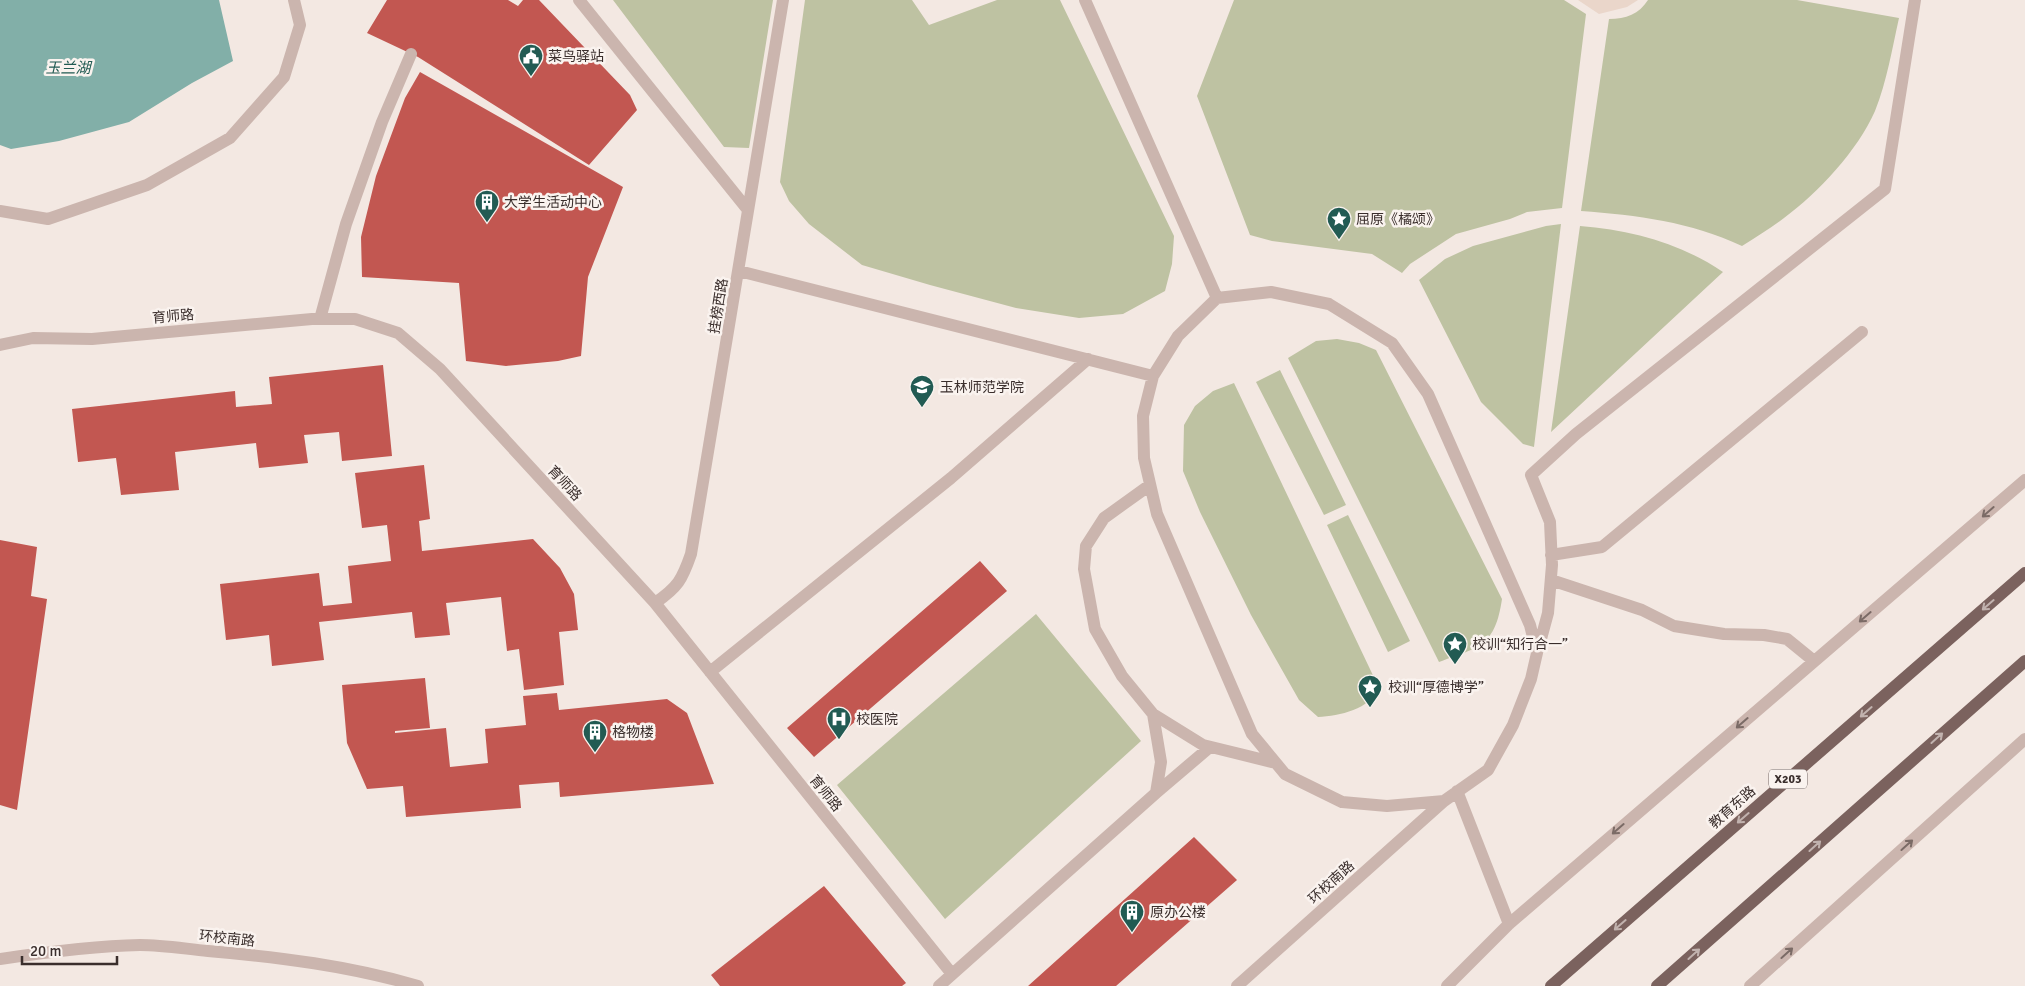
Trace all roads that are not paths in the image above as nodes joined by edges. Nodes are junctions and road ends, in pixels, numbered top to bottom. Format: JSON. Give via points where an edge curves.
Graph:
{"nodes":[{"id":1,"x":294,"y":0,"type":"edge"},
{"id":2,"x":579,"y":0,"type":"edge"},
{"id":3,"x":783,"y":0,"type":"edge"},
{"id":4,"x":1085,"y":0,"type":"edge"},
{"id":5,"x":1915,"y":0,"type":"edge"},
{"id":6,"x":411,"y":54,"type":"dead end"},
{"id":7,"x":748,"y":210,"type":"junction"},
{"id":8,"x":0,"y":211,"type":"edge"},
{"id":9,"x":739,"y":271,"type":"junction"},
{"id":10,"x":1217,"y":298,"type":"junction"},
{"id":11,"x":320,"y":319,"type":"junction"},
{"id":12,"x":1862,"y":332,"type":"dead end"},
{"id":13,"x":0,"y":345,"type":"edge"},
{"id":14,"x":1088,"y":359,"type":"junction"},
{"id":15,"x":1153,"y":376,"type":"junction"},
{"id":16,"x":2025,"y":480,"type":"edge"},
{"id":17,"x":1150,"y":486,"type":"junction"},
{"id":18,"x":1551,"y":555,"type":"junction"},
{"id":19,"x":2025,"y":573,"type":"edge"},
{"id":20,"x":1551,"y":580,"type":"junction"},
{"id":21,"x":655,"y":603,"type":"junction"},
{"id":22,"x":1537,"y":653,"type":"junction"},
{"id":23,"x":2025,"y":660,"type":"edge"},
{"id":24,"x":1814,"y":661,"type":"junction"},
{"id":25,"x":710,"y":672,"type":"junction"},
{"id":26,"x":1153,"y":714,"type":"junction"},
{"id":27,"x":2025,"y":739,"type":"edge"},
{"id":28,"x":1210,"y":747,"type":"junction"},
{"id":29,"x":1276,"y":763,"type":"junction"},
{"id":30,"x":1457,"y":791,"type":"junction"},
{"id":31,"x":1156,"y":794,"type":"junction"},
{"id":32,"x":1444,"y":801,"type":"junction"},
{"id":33,"x":1509,"y":924,"type":"junction"},
{"id":34,"x":0,"y":959,"type":"edge"},
{"id":35,"x":952,"y":974,"type":"junction"},
{"id":36,"x":418,"y":986,"type":"edge"},
{"id":37,"x":939,"y":986,"type":"edge"},
{"id":38,"x":1237,"y":986,"type":"edge"},
{"id":39,"x":1447,"y":986,"type":"edge"},
{"id":40,"x":1550,"y":986,"type":"edge"},
{"id":41,"x":1657,"y":986,"type":"edge"},
{"id":42,"x":1750,"y":986,"type":"edge"}],
"edges":[{"from":1,"to":8,"type":"lane","via":[[300,25],[284,77],[230,138],[147,184],[48,219]]},
{"from":2,"to":7,"type":"lane"},
{"from":3,"to":7,"type":"lane","name":"挂榜西路"},
{"from":4,"to":10,"type":"lane"},
{"from":5,"to":18,"type":"lane","name":"环校南路","via":[[1885,188],[1576,434],[1531,475],[1550,522]]},
{"from":6,"to":11,"type":"lane","via":[[382,122],[346,224]]},
{"from":7,"to":9,"type":"lane","name":"挂榜西路"},
{"from":9,"to":14,"type":"lane"},
{"from":9,"to":21,"type":"lane","name":"挂榜西路","via":[[691,554],[684,576],[672,591]]},
{"from":10,"to":15,"type":"lane","via":[[1178,336]]},
{"from":10,"to":22,"type":"lane","via":[[1271,292],[1330,304],[1392,343],[1428,394],[1530,625]]},
{"from":11,"to":13,"type":"lane","name":"育师路","via":[[92,339],[33,338]]},
{"from":11,"to":21,"type":"lane","name":"育师路","via":[[355,319],[398,333],[440,369]]},
{"from":12,"to":18,"type":"lane","via":[[1602,547]]},
{"from":14,"to":15,"type":"lane"},
{"from":14,"to":25,"type":"lane","via":[[950,478]]},
{"from":15,"to":17,"type":"lane","via":[[1143,416],[1144,458]]},
{"from":16,"to":24,"type":"lane","one_way":true},
{"from":17,"to":26,"type":"lane","via":[[1104,518],[1086,546],[1084,570],[1095,629],[1122,676]]},
{"from":17,"to":29,"type":"lane","via":[[1156,514],[1252,734]]},
{"from":18,"to":20,"type":"lane","name":"环校南路"},
{"from":19,"to":40,"type":"main road","name":"教育东路","number":"X203","one_way":true},
{"from":20,"to":22,"type":"lane","name":"环校南路","via":[[1548,613]]},
{"from":20,"to":24,"type":"lane","via":[[1642,610],[1674,626],[1787,639]]},
{"from":21,"to":25,"type":"lane","name":"育师路"},
{"from":22,"to":30,"type":"lane","name":"环校南路","via":[[1531,679],[1513,725],[1488,770]]},
{"from":41,"to":23,"type":"main road","one_way":true},
{"from":24,"to":33,"type":"lane","one_way":true},
{"from":25,"to":35,"type":"lane","name":"育师路"},
{"from":26,"to":28,"type":"lane"},
{"from":26,"to":31,"type":"lane","via":[[1161,762]]},
{"from":42,"to":27,"type":"lane","one_way":true},
{"from":28,"to":29,"type":"lane"},
{"from":28,"to":31,"type":"lane"},
{"from":29,"to":32,"type":"lane","via":[[1285,774],[1342,802],[1387,806]]},
{"from":30,"to":32,"type":"lane","name":"环校南路"},
{"from":30,"to":33,"type":"lane"},
{"from":31,"to":35,"type":"lane"},
{"from":32,"to":38,"type":"lane","name":"环校南路"},
{"from":33,"to":39,"type":"lane"},
{"from":34,"to":36,"type":"lane","name":"环校南路","via":[[64,949],[142,945],[310,963],[379,975]]},
{"from":35,"to":37,"type":"lane"}]}
